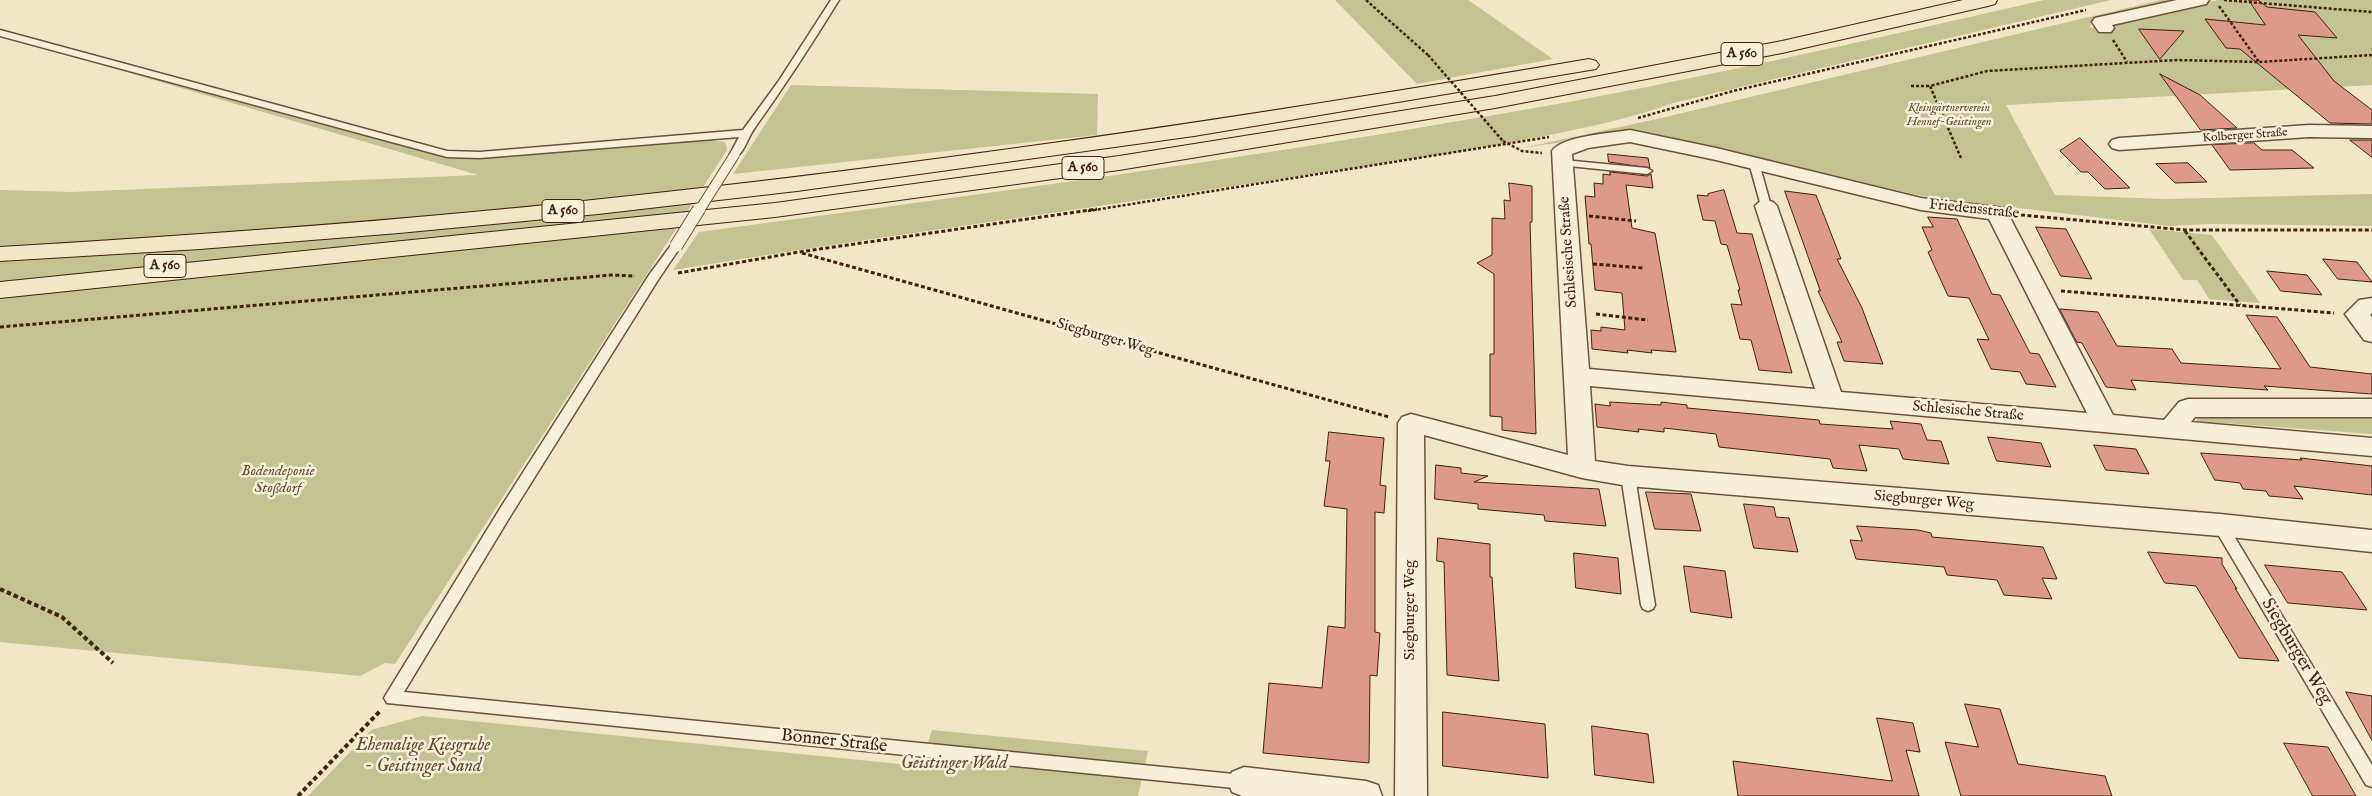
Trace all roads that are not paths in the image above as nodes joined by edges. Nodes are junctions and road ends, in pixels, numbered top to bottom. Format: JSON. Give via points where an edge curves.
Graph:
{"nodes":[{"id":1,"x":835,"y":0,"type":"edge"},
{"id":2,"x":1912,"y":0,"type":"edge"},
{"id":3,"x":1988,"y":0,"type":"edge"},
{"id":4,"x":2200,"y":0,"type":"edge"},
{"id":5,"x":1802,"y":23,"type":"dead end"},
{"id":6,"x":2105,"y":28,"type":"road end"},
{"id":7,"x":0,"y":33,"type":"edge"},
{"id":8,"x":1604,"y":62,"type":"dead end"},
{"id":9,"x":2372,"y":132,"type":"edge"},
{"id":10,"x":746,"y":133,"type":"junction"},
{"id":11,"x":2119,"y":144,"type":"dead end"},
{"id":12,"x":1566,"y":148,"type":"junction"},
{"id":13,"x":1754,"y":163,"type":"junction"},
{"id":14,"x":1647,"y":171,"type":"dead end"},
{"id":15,"x":1766,"y":206,"type":"joint"},
{"id":16,"x":0,"y":236,"type":"edge"},
{"id":17,"x":253,"y":238,"type":"junction"},
{"id":18,"x":0,"y":254,"type":"edge"},
{"id":19,"x":329,"y":256,"type":"junction"},
{"id":20,"x":0,"y":277,"type":"edge"},
{"id":21,"x":0,"y":290,"type":"edge"},
{"id":22,"x":2364,"y":310,"type":"edge"},
{"id":23,"x":2372,"y":334,"type":"edge"},
{"id":24,"x":1577,"y":376,"type":"junction"},
{"id":25,"x":1831,"y":400,"type":"junction"},
{"id":26,"x":2372,"y":408,"type":"edge"},
{"id":27,"x":2104,"y":424,"type":"junction"},
{"id":28,"x":2170,"y":430,"type":"junction"},
{"id":29,"x":2372,"y":447,"type":"edge"},
{"id":30,"x":1582,"y":468,"type":"junction"},
{"id":31,"x":1628,"y":476,"type":"junction"},
{"id":32,"x":2220,"y":525,"type":"junction"},
{"id":33,"x":2372,"y":541,"type":"edge"},
{"id":34,"x":1648,"y":605,"type":"dead end"},
{"id":35,"x":2372,"y":780,"type":"edge"},
{"id":36,"x":1244,"y":782,"type":"joint"},
{"id":37,"x":1327,"y":794,"type":"edge"},
{"id":38,"x":1366,"y":796,"type":"edge"},
{"id":39,"x":1411,"y":796,"type":"edge"}],
"edges":[{"from":1,"to":10,"type":"lane"},
{"from":2,"to":5,"type":"highway"},
{"from":3,"to":19,"type":"highway","number":"A 560","via":[[1782,47],[1495,102],[1119,163],[775,210]]},
{"from":4,"to":6,"type":"street","via":[[2101,22]]},
{"from":7,"to":10,"type":"lane","via":[[447,154],[480,155]]},
{"from":8,"to":17,"type":"highway","number":"A 560","via":[[1298,114],[943,167],[600,208]]},
{"from":9,"to":11,"type":"street","name":"Kolberger Straße","via":[[2309,131]]},
{"from":10,"to":36,"type":"lane","name":"Bonner Straße","bridge":true,"via":[[506,511],[392,698]]},
{"from":12,"to":13,"type":"street","name":"Friedensstraße","via":[[1630,136]]},
{"from":12,"to":14,"type":"lane"},
{"from":12,"to":24,"type":"street","name":"Schlesische Straße","via":[[1566,214]]},
{"from":13,"to":15,"type":"lane"},
{"from":13,"to":27,"type":"street","name":"Friedensstraße","via":[[1921,204],[1997,213]]},
{"from":15,"to":25,"type":"street"},
{"from":16,"to":17,"type":"highway"},
{"from":17,"to":18,"type":"highway","number":"A 560"},
{"from":19,"to":20,"type":"highway","number":"A 560"},
{"from":19,"to":21,"type":"highway"},
{"from":22,"to":23,"type":"street"},
{"from":24,"to":25,"type":"street","name":"Schlesische Straße"},
{"from":24,"to":30,"type":"street","name":"Schlesische Straße"},
{"from":25,"to":27,"type":"street","name":"Schlesische Straße"},
{"from":26,"to":28,"type":"street","via":[[2188,408]]},
{"from":27,"to":28,"type":"street","name":"Schlesische Straße"},
{"from":28,"to":29,"type":"street","name":"Schlesische Straße"},
{"from":30,"to":31,"type":"street","name":"Siegburger Weg"},
{"from":30,"to":39,"type":"street","name":"Siegburger Weg","via":[[1411,423]]},
{"from":31,"to":32,"type":"street","name":"Siegburger Weg"},
{"from":31,"to":34,"type":"lane"},
{"from":32,"to":33,"type":"street","name":"Siegburger Weg"},
{"from":32,"to":35,"type":"lane","name":"Siegburger Weg"},
{"from":36,"to":37,"type":"street","name":"Bonner Straße"},
{"from":37,"to":38,"type":"street","name":"Bonner Straße"}]}
